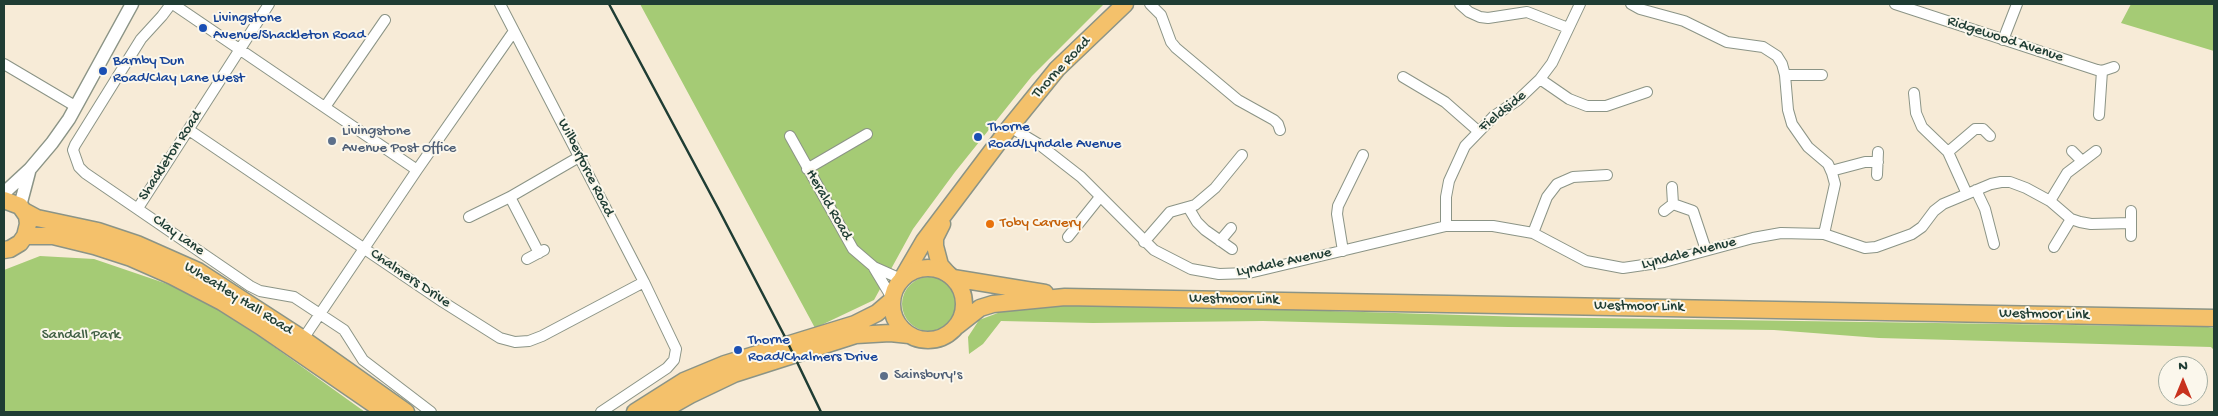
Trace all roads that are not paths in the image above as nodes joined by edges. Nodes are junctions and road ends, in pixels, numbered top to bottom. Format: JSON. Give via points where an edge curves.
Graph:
{"nodes":[{"id":1,"x":132,"y":4,"type":"edge"},
{"id":2,"x":172,"y":4,"type":"edge"},
{"id":3,"x":269,"y":4,"type":"edge"},
{"id":4,"x":500,"y":4,"type":"edge"},
{"id":5,"x":1124,"y":4,"type":"edge"},
{"id":6,"x":1150,"y":4,"type":"edge"},
{"id":7,"x":1460,"y":4,"type":"edge"},
{"id":8,"x":1580,"y":4,"type":"edge"},
{"id":9,"x":1631,"y":4,"type":"edge"},
{"id":10,"x":1895,"y":4,"type":"edge"},
{"id":11,"x":2018,"y":4,"type":"edge"},
{"id":12,"x":385,"y":20,"type":"dead end"},
{"id":13,"x":1568,"y":28,"type":"junction"},
{"id":14,"x":514,"y":31,"type":"junction"},
{"id":15,"x":2003,"y":40,"type":"junction"},
{"id":16,"x":239,"y":48,"type":"junction"},
{"id":17,"x":4,"y":64,"type":"edge"},
{"id":18,"x":2114,"y":67,"type":"dead end"},
{"id":19,"x":2102,"y":71,"type":"junction"},
{"id":20,"x":1822,"y":74,"type":"dead end"},
{"id":21,"x":1785,"y":75,"type":"junction"},
{"id":22,"x":1403,"y":77,"type":"dead end"},
{"id":23,"x":1540,"y":78,"type":"junction"},
{"id":24,"x":1647,"y":92,"type":"dead end"},
{"id":25,"x":1914,"y":94,"type":"dead end"},
{"id":26,"x":75,"y":106,"type":"junction"},
{"id":27,"x":325,"y":107,"type":"junction"},
{"id":28,"x":2099,"y":115,"type":"dead end"},
{"id":29,"x":1010,"y":127,"type":"junction"},
{"id":30,"x":189,"y":130,"type":"junction"},
{"id":31,"x":1280,"y":130,"type":"dead end"},
{"id":32,"x":1478,"y":131,"type":"junction"},
{"id":33,"x":867,"y":134,"type":"dead end"},
{"id":34,"x":790,"y":136,"type":"dead end"},
{"id":35,"x":1990,"y":136,"type":"dead end"},
{"id":36,"x":2072,"y":151,"type":"dead end"},
{"id":37,"x":1948,"y":152,"type":"junction"},
{"id":38,"x":2096,"y":152,"type":"dead end"},
{"id":39,"x":1242,"y":155,"type":"dead end"},
{"id":40,"x":1363,"y":155,"type":"dead end"},
{"id":41,"x":579,"y":158,"type":"junction"},
{"id":42,"x":2082,"y":161,"type":"junction"},
{"id":43,"x":807,"y":169,"type":"junction"},
{"id":44,"x":30,"y":170,"type":"junction"},
{"id":45,"x":417,"y":170,"type":"junction"},
{"id":46,"x":1832,"y":171,"type":"junction"},
{"id":47,"x":1607,"y":175,"type":"dead end"},
{"id":48,"x":1878,"y":175,"type":"dead end"},
{"id":49,"x":1672,"y":187,"type":"dead end"},
{"id":50,"x":1971,"y":192,"type":"junction"},
{"id":51,"x":4,"y":193,"type":"edge"},
{"id":52,"x":510,"y":197,"type":"junction"},
{"id":53,"x":1100,"y":197,"type":"junction"},
{"id":54,"x":4,"y":200,"type":"edge"},
{"id":55,"x":2050,"y":201,"type":"junction"},
{"id":56,"x":1673,"y":204,"type":"junction"},
{"id":57,"x":1188,"y":207,"type":"junction"},
{"id":58,"x":22,"y":208,"type":"junction"},
{"id":59,"x":138,"y":208,"type":"junction"},
{"id":60,"x":948,"y":208,"type":"junction"},
{"id":61,"x":1664,"y":211,"type":"dead end"},
{"id":62,"x":2131,"y":211,"type":"dead end"},
{"id":63,"x":469,"y":217,"type":"dead end"},
{"id":64,"x":2071,"y":218,"type":"junction"},
{"id":65,"x":2131,"y":223,"type":"junction"},
{"id":66,"x":1446,"y":226,"type":"junction"},
{"id":67,"x":1231,"y":228,"type":"dead end"},
{"id":68,"x":1533,"y":233,"type":"junction"},
{"id":69,"x":1824,"y":234,"type":"junction"},
{"id":70,"x":25,"y":236,"type":"junction"},
{"id":71,"x":1068,"y":236,"type":"dead end"},
{"id":72,"x":2132,"y":236,"type":"dead end"},
{"id":73,"x":1220,"y":241,"type":"junction"},
{"id":74,"x":1144,"y":242,"type":"junction"},
{"id":75,"x":1994,"y":244,"type":"dead end"},
{"id":76,"x":2054,"y":247,"type":"dead end"},
{"id":77,"x":365,"y":248,"type":"junction"},
{"id":78,"x":1232,"y":249,"type":"dead end"},
{"id":79,"x":1706,"y":250,"type":"junction"},
{"id":80,"x":6,"y":251,"type":"edge"},
{"id":81,"x":1343,"y":251,"type":"junction"},
{"id":82,"x":527,"y":259,"type":"dead end"},
{"id":83,"x":874,"y":267,"type":"junction"},
{"id":84,"x":951,"y":276,"type":"junction"},
{"id":85,"x":902,"y":278,"type":"junction"},
{"id":86,"x":644,"y":282,"type":"junction"},
{"id":87,"x":1064,"y":297,"type":"junction"},
{"id":88,"x":891,"y":300,"type":"junction"},
{"id":89,"x":320,"y":314,"type":"junction"},
{"id":90,"x":2214,"y":318,"type":"edge"},
{"id":91,"x":957,"y":326,"type":"junction"},
{"id":92,"x":909,"y":336,"type":"junction"},
{"id":93,"x":302,"y":339,"type":"junction"},
{"id":94,"x":385,"y":412,"type":"edge"},
{"id":95,"x":406,"y":412,"type":"edge"},
{"id":96,"x":431,"y":412,"type":"edge"},
{"id":97,"x":601,"y":412,"type":"edge"},
{"id":98,"x":635,"y":412,"type":"edge"},
{"id":99,"x":660,"y":412,"type":"edge"}],
"edges":[{"from":1,"to":26,"type":"street"},
{"from":2,"to":16,"type":"street"},
{"from":2,"to":59,"type":"street","name":"Clay Lane","via":[[141,39],[73,150],[79,167],[85,173]]},
{"from":3,"to":16,"type":"street","name":"Shackleton Road"},
{"from":4,"to":14,"type":"street","name":"Wilberforce Road"},
{"from":5,"to":29,"type":"main road","name":"Thorne Road","via":[[1057,69]]},
{"from":6,"to":31,"type":"street","via":[[1160,15],[1176,48],[1238,100],[1274,120]]},
{"from":7,"to":13,"type":"street","via":[[1480,17],[1527,12]]},
{"from":8,"to":13,"type":"street","name":"Fieldside"},
{"from":9,"to":21,"type":"street","via":[[1684,21],[1727,42],[1763,47],[1778,56]]},
{"from":10,"to":15,"type":"street","name":"Ridgewood Avenue"},
{"from":11,"to":15,"type":"street"},
{"from":12,"to":27,"type":"street"},
{"from":13,"to":23,"type":"street","name":"Fieldside","via":[[1552,63]]},
{"from":14,"to":41,"type":"street","name":"Wilberforce Road"},
{"from":14,"to":45,"type":"street"},
{"from":15,"to":19,"type":"street","name":"Ridgewood Avenue"},
{"from":16,"to":27,"type":"street"},
{"from":16,"to":30,"type":"street","name":"Shackleton Road"},
{"from":17,"to":26,"type":"street"},
{"from":18,"to":19,"type":"street"},
{"from":19,"to":28,"type":"street"},
{"from":20,"to":21,"type":"street"},
{"from":21,"to":46,"type":"street","via":[[1792,124],[1808,147]]},
{"from":22,"to":32,"type":"street","via":[[1445,102]]},
{"from":23,"to":24,"type":"street","via":[[1569,100],[1587,106],[1606,106]]},
{"from":23,"to":32,"type":"street","name":"Fieldside","via":[[1530,90]]},
{"from":25,"to":37,"type":"street","via":[[1916,113],[1922,127]]},
{"from":26,"to":44,"type":"street"},
{"from":27,"to":45,"type":"street"},
{"from":29,"to":53,"type":"street","name":"Lyndale Avenue","via":[[1066,165]]},
{"from":29,"to":60,"type":"main road","name":"Thorne Road"},
{"from":30,"to":59,"type":"street","name":"Shackleton Road"},
{"from":30,"to":77,"type":"street","name":"Chalmers Drive"},
{"from":32,"to":66,"type":"street","name":"Fieldside","via":[[1465,146],[1450,181],[1446,197]]},
{"from":33,"to":43,"type":"street"},
{"from":34,"to":43,"type":"street","name":"Herald Road"},
{"from":35,"to":37,"type":"street","via":[[1983,129],[1975,129]]},
{"from":36,"to":42,"type":"street"},
{"from":37,"to":50,"type":"street"},
{"from":38,"to":42,"type":"street"},
{"from":39,"to":57,"type":"street","via":[[1215,188]]},
{"from":40,"to":81,"type":"street","via":[[1338,206]]},
{"from":41,"to":52,"type":"street"},
{"from":41,"to":86,"type":"street","name":"Wilberforce Road"},
{"from":42,"to":55,"type":"street","via":[[2068,173]]},
{"from":43,"to":83,"type":"street","name":"Herald Road","via":[[853,249]]},
{"from":44,"to":51,"type":"street"},
{"from":44,"to":58,"type":"street"},
{"from":45,"to":77,"type":"street"},
{"from":46,"to":48,"type":"street","via":[[1878,157]]},
{"from":46,"to":69,"type":"street","via":[[1835,184]]},
{"from":47,"to":68,"type":"street","via":[[1573,177],[1557,184],[1547,197]]},
{"from":49,"to":56,"type":"street"},
{"from":50,"to":55,"type":"street","name":"Lyndale Avenue","via":[[1992,184],[2010,182]]},
{"from":50,"to":69,"type":"street","name":"Lyndale Avenue","via":[[1943,204],[1912,234],[1876,247],[1865,248]]},
{"from":50,"to":75,"type":"street","via":[[1985,209]]},
{"from":52,"to":63,"type":"street"},
{"from":52,"to":82,"type":"street","via":[[542,251]]},
{"from":53,"to":71,"type":"street"},
{"from":53,"to":74,"type":"street","name":"Lyndale Avenue"},
{"from":54,"to":58,"type":"main road","name":"Wheatley Hall Road"},
{"from":55,"to":64,"type":"street","name":"Lyndale Avenue"},
{"from":56,"to":61,"type":"street"},
{"from":56,"to":79,"type":"street","via":[[1693,211]]},
{"from":57,"to":73,"type":"street","via":[[1197,222]]},
{"from":57,"to":74,"type":"street","via":[[1176,209],[1165,216]]},
{"from":58,"to":70,"type":"main road","via":[[28,224]]},
{"from":58,"to":93,"type":"main road","name":"Wheatley Hall Road","via":[[37,218],[98,231],[137,244],[198,271]]},
{"from":59,"to":89,"type":"street","name":"Clay Lane","via":[[260,292],[294,297]]},
{"from":60,"to":84,"type":"main road","via":[[935,238],[935,246],[940,264]]},
{"from":60,"to":85,"type":"main road"},
{"from":62,"to":65,"type":"street"},
{"from":64,"to":65,"type":"street","name":"Lyndale Avenue","via":[[2091,224]]},
{"from":64,"to":76,"type":"street"},
{"from":65,"to":72,"type":"street"},
{"from":66,"to":68,"type":"street","name":"Lyndale Avenue","via":[[1493,226]]},
{"from":66,"to":81,"type":"street","name":"Lyndale Avenue"},
{"from":67,"to":73,"type":"street"},
{"from":68,"to":79,"type":"street","name":"Lyndale Avenue","via":[[1586,261],[1608,267],[1638,267]]},
{"from":69,"to":79,"type":"street","name":"Lyndale Avenue","via":[[1780,233]]},
{"from":70,"to":80,"type":"main road"},
{"from":70,"to":94,"type":"main road","name":"Wheatley Hall Road","via":[[53,236],[94,246],[172,276],[252,321]]},
{"from":73,"to":78,"type":"street"},
{"from":74,"to":81,"type":"street","name":"Lyndale Avenue","via":[[1179,264],[1219,274],[1250,273]]},
{"from":77,"to":86,"type":"street","name":"Chalmers Drive","via":[[492,334],[515,342],[542,336]]},
{"from":77,"to":89,"type":"street"},
{"from":83,"to":85,"type":"street","name":"Herald Road"},
{"from":83,"to":88,"type":"street","name":"Herald Road"},
{"from":84,"to":85,"type":"main road","via":[[931,268],[919,269]]},
{"from":84,"to":87,"type":"main road","name":"Westmoor Link"},
{"from":84,"to":91,"type":"main road","via":[[964,300],[964,310]]},
{"from":85,"to":88,"type":"main road"},
{"from":86,"to":97,"type":"street","name":"Wilberforce Road","via":[[676,349],[674,360]]},
{"from":87,"to":90,"type":"main road","name":"Westmoor Link"},
{"from":87,"to":91,"type":"main road","name":"Westmoor Link","via":[[993,304],[980,308]]},
{"from":88,"to":92,"type":"main road","via":[[895,321]]},
{"from":88,"to":98,"type":"main road","via":[[877,313],[855,324],[725,364],[684,381]]},
{"from":89,"to":93,"type":"street"},
{"from":89,"to":96,"type":"street","name":"Clay Lane","via":[[344,330],[363,360]]},
{"from":91,"to":92,"type":"main road","via":[[938,340],[926,341]]},
{"from":92,"to":99,"type":"main road","via":[[890,333],[856,335],[734,374]]},
{"from":93,"to":95,"type":"main road","name":"Wheatley Hall Road"}]}
